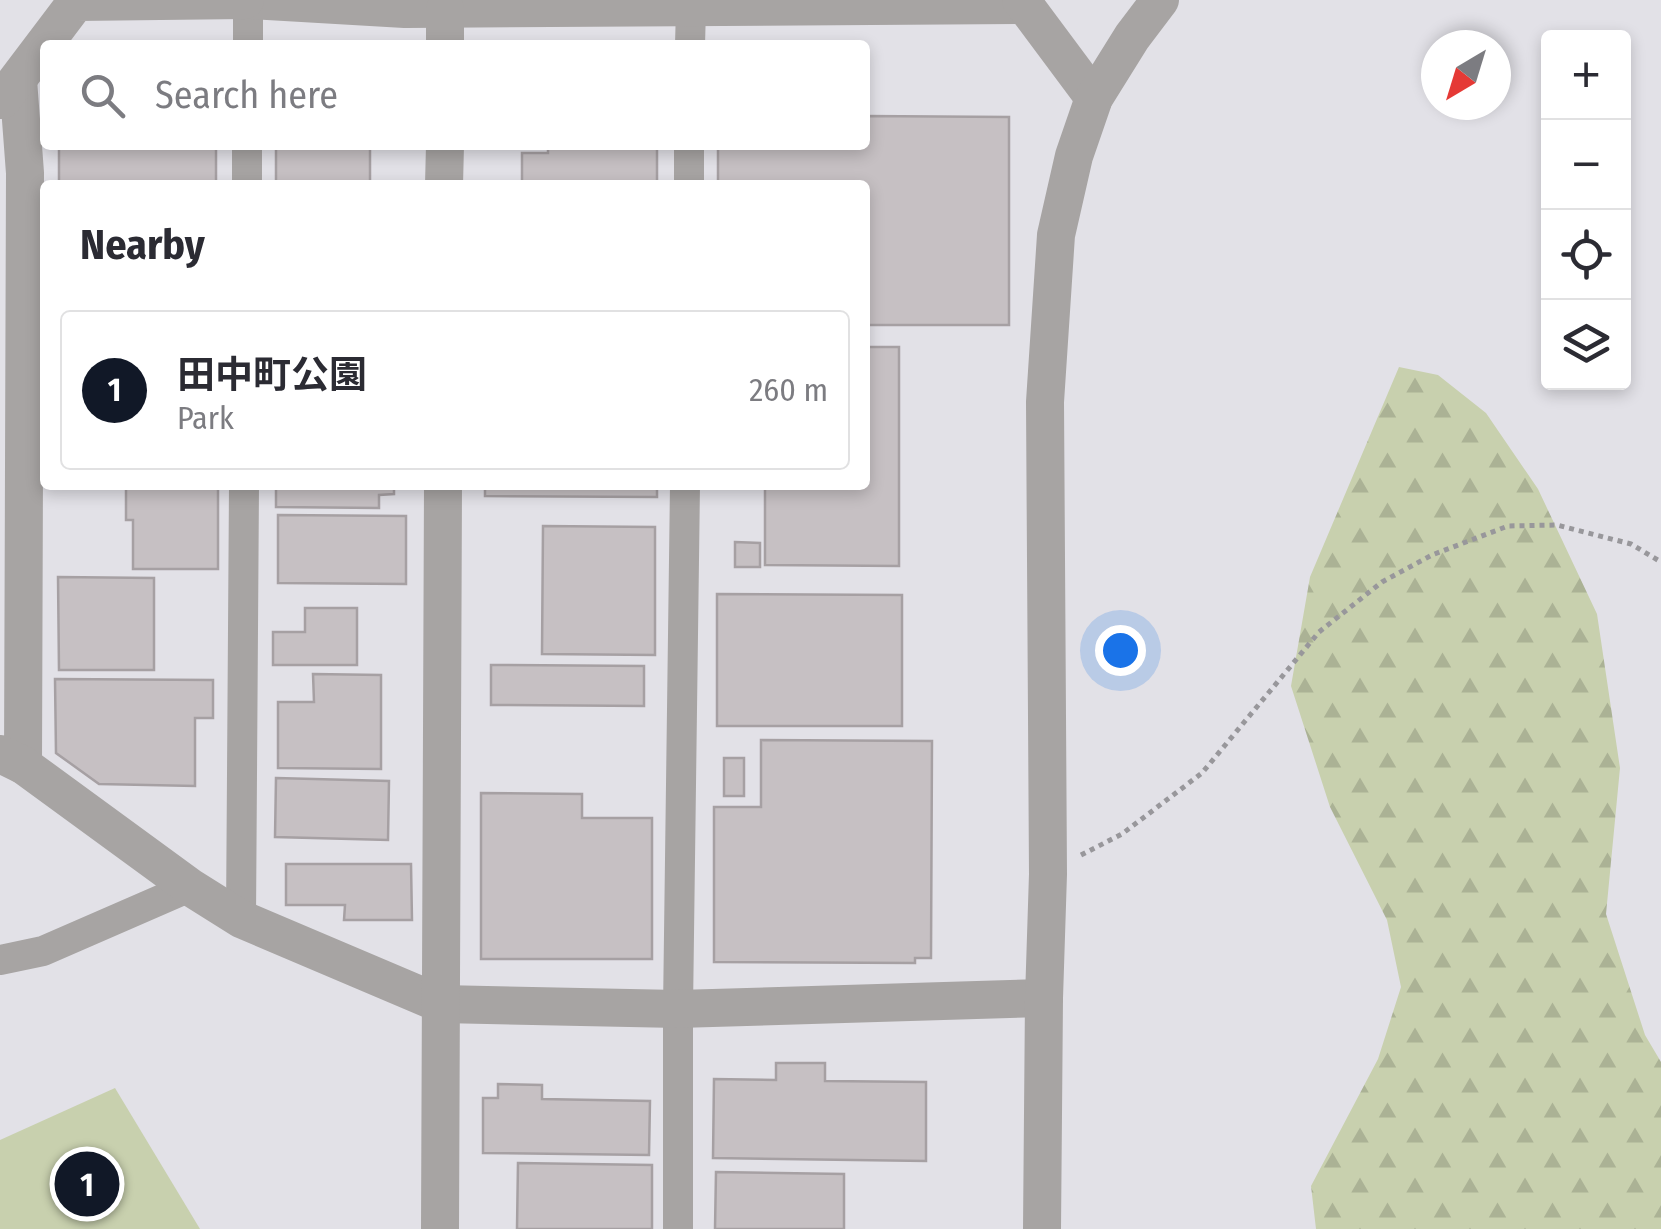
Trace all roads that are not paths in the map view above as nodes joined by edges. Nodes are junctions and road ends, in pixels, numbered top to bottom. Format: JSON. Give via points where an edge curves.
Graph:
{"nodes":[{"id":1,"x":248,"y":0,"type":"edge"},
{"id":2,"x":1160,"y":0,"type":"edge"},
{"id":3,"x":1022,"y":2,"type":"edge"},
{"id":4,"x":427,"y":16,"type":"edge"},
{"id":5,"x":693,"y":18,"type":"edge"},
{"id":6,"x":47,"y":40,"type":"edge"},
{"id":7,"x":248,"y":40,"type":"edge"},
{"id":8,"x":40,"y":50,"type":"edge"},
{"id":9,"x":9,"y":91,"type":"edge"},
{"id":10,"x":1094,"y":98,"type":"junction"},
{"id":11,"x":247,"y":150,"type":"edge"},
{"id":12,"x":444,"y":150,"type":"edge"},
{"id":13,"x":689,"y":150,"type":"edge"},
{"id":14,"x":247,"y":180,"type":"edge"},
{"id":15,"x":444,"y":180,"type":"edge"},
{"id":16,"x":688,"y":180,"type":"edge"},
{"id":17,"x":244,"y":490,"type":"edge"},
{"id":18,"x":443,"y":490,"type":"edge"},
{"id":19,"x":685,"y":490,"type":"edge"},
{"id":20,"x":11,"y":760,"type":"edge"},
{"id":21,"x":190,"y":886,"type":"junction"},
{"id":22,"x":241,"y":920,"type":"junction"},
{"id":23,"x":0,"y":960,"type":"edge"},
{"id":24,"x":1044,"y":998,"type":"junction"},
{"id":25,"x":441,"y":1004,"type":"junction"},
{"id":26,"x":678,"y":1009,"type":"junction"},
{"id":27,"x":440,"y":1229,"type":"edge"},
{"id":28,"x":678,"y":1229,"type":"edge"},
{"id":29,"x":1042,"y":1229,"type":"edge"}],
"edges":[{"from":1,"to":4,"type":"street"},
{"from":1,"to":6,"type":"street","via":[[76,2]]},
{"from":1,"to":7,"type":"street"},
{"from":2,"to":10,"type":"street"},
{"from":3,"to":5,"type":"street"},
{"from":3,"to":10,"type":"street"},
{"from":4,"to":5,"type":"street"},
{"from":8,"to":9,"type":"street"},
{"from":9,"to":20,"type":"street","via":[[25,173]]},
{"from":10,"to":24,"type":"street","via":[[1056,235],[1046,384]]},
{"from":11,"to":14,"type":"street"},
{"from":12,"to":15,"type":"street"},
{"from":13,"to":16,"type":"street"},
{"from":17,"to":22,"type":"street"},
{"from":18,"to":25,"type":"street"},
{"from":19,"to":26,"type":"street"},
{"from":20,"to":21,"type":"street"},
{"from":21,"to":22,"type":"street"},
{"from":21,"to":23,"type":"street","via":[[43,951]]},
{"from":22,"to":25,"type":"street"},
{"from":24,"to":26,"type":"street"},
{"from":24,"to":29,"type":"street"},
{"from":25,"to":26,"type":"street"},
{"from":25,"to":27,"type":"street"},
{"from":26,"to":28,"type":"street"}]}
